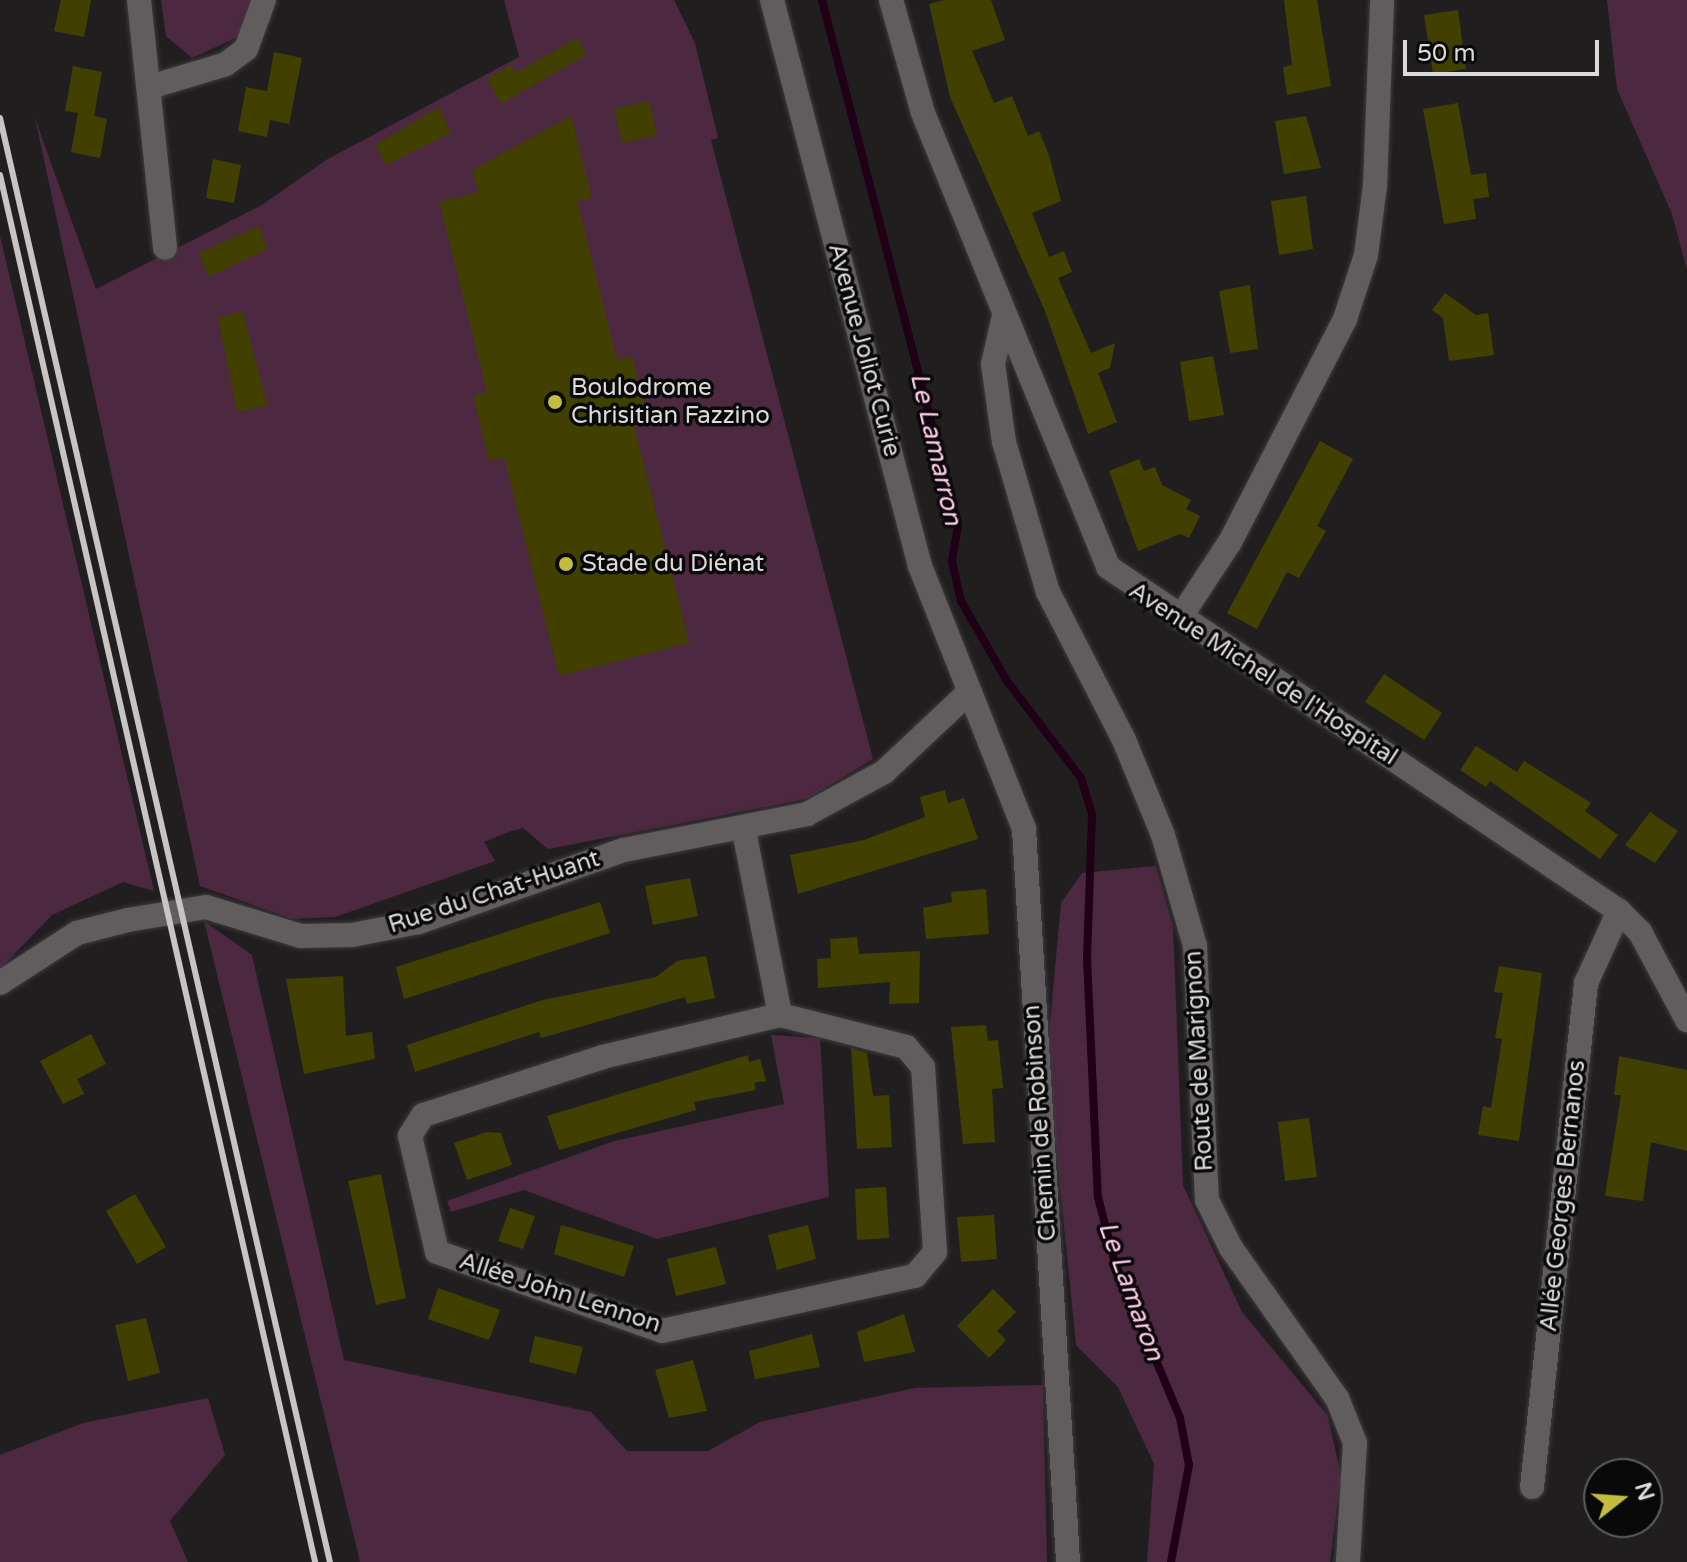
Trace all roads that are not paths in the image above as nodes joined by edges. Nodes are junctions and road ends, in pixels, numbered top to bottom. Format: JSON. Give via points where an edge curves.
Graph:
{"nodes":[{"id":1,"x":139,"y":0,"type":"edge"},
{"id":2,"x":264,"y":0,"type":"edge"},
{"id":3,"x":772,"y":0,"type":"edge"},
{"id":4,"x":891,"y":0,"type":"edge"},
{"id":5,"x":1382,"y":0,"type":"edge"},
{"id":6,"x":150,"y":87,"type":"junction"},
{"id":7,"x":165,"y":248,"type":"dead end"},
{"id":8,"x":1004,"y":316,"type":"junction"},
{"id":9,"x":1180,"y":618,"type":"junction"},
{"id":10,"x":966,"y":695,"type":"junction"},
{"id":11,"x":744,"y":831,"type":"junction"},
{"id":12,"x":1619,"y":911,"type":"junction"},
{"id":13,"x":0,"y":983,"type":"edge"},
{"id":14,"x":780,"y":1015,"type":"junction"},
{"id":15,"x":1687,"y":1020,"type":"edge"},
{"id":16,"x":1532,"y":1487,"type":"dead end"},
{"id":17,"x":1068,"y":1562,"type":"edge"},
{"id":18,"x":1348,"y":1562,"type":"edge"}],
"edges":[{"from":1,"to":6,"type":"street"},
{"from":2,"to":6,"type":"street","via":[[246,49],[226,64]]},
{"from":3,"to":10,"type":"street","name":"Avenue Joliot Curie","via":[[920,566]]},
{"from":4,"to":8,"type":"street","name":"Avenue Michel de l'Hospital","via":[[923,113]]},
{"from":5,"to":9,"type":"street","via":[[1375,186],[1349,306],[1230,542]]},
{"from":6,"to":7,"type":"street"},
{"from":8,"to":9,"type":"street","name":"Avenue Michel de l'Hospital","via":[[1108,567]]},
{"from":8,"to":18,"type":"street","name":"Route de Marignon","via":[[993,364],[1004,442],[1048,592],[1124,740],[1163,835],[1195,946],[1207,1200],[1231,1248],[1337,1398],[1355,1443]]},
{"from":9,"to":12,"type":"street","name":"Avenue Michel de l'Hospital"},
{"from":10,"to":11,"type":"street","name":"Rue du Chat-Huant","via":[[851,793]]},
{"from":10,"to":17,"type":"street","name":"Chemin de Robinson","via":[[1024,829]]},
{"from":11,"to":13,"type":"street","name":"Rue du Chat-Huant","via":[[624,850],[419,922],[352,935],[301,936],[206,907],[128,920],[77,933]]},
{"from":11,"to":14,"type":"street"},
{"from":12,"to":15,"type":"street","name":"Avenue Michel de l'Hospital","via":[[1640,932]]},
{"from":12,"to":16,"type":"street","name":"Allée Georges Bernanos","via":[[1586,983]]},
{"from":14,"to":14,"type":"street","name":"Allée John Lennon","via":[[603,1057],[423,1115],[410,1136],[437,1252],[662,1331],[915,1276],[935,1252],[923,1067],[906,1047]]}]}
